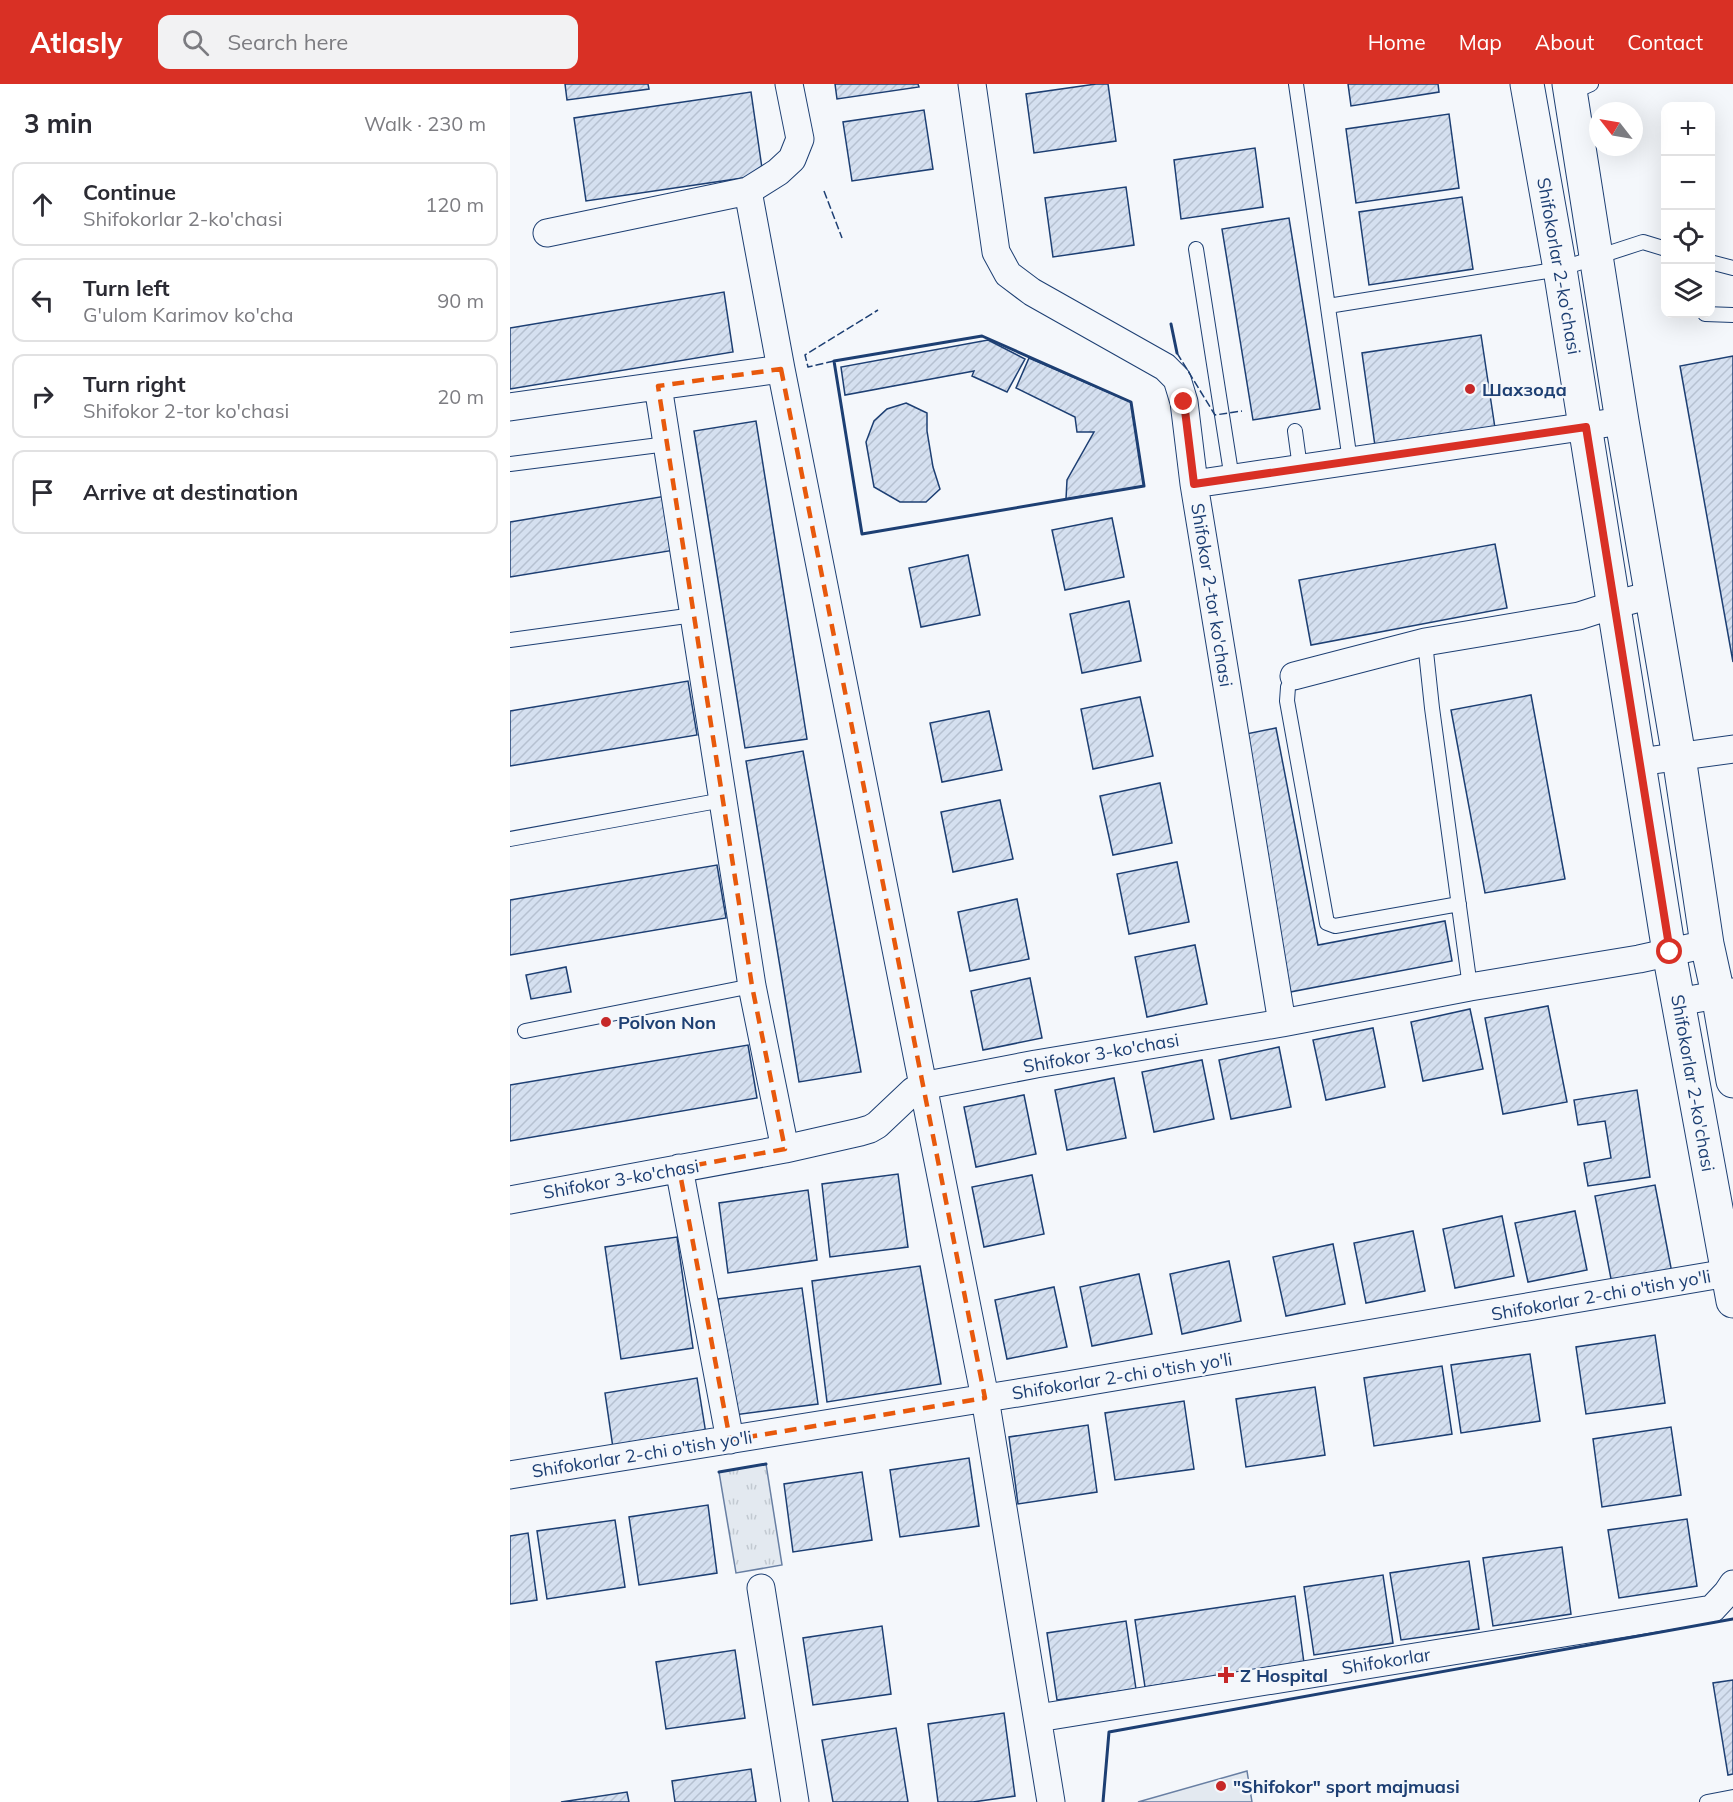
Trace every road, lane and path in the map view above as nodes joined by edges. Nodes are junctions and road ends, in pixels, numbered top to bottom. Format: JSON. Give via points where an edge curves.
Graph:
{"nodes":[{"id":1,"x":789,"y":84,"type":"edge"},
{"id":2,"x":972,"y":84,"type":"edge"},
{"id":3,"x":1296,"y":84,"type":"edge"},
{"id":4,"x":1527,"y":84,"type":"edge"},
{"id":5,"x":1577,"y":87,"type":"edge"},
{"id":6,"x":748,"y":191,"type":"junction"},
{"id":7,"x":547,"y":233,"type":"dead end"},
{"id":8,"x":1661,"y":248,"type":"edge"},
{"id":9,"x":1196,"y":249,"type":"dead end"},
{"id":10,"x":1596,"y":256,"type":"junction"},
{"id":11,"x":1715,"y":263,"type":"edge"},
{"id":12,"x":1560,"y":268,"type":"junction"},
{"id":13,"x":1733,"y":268,"type":"edge"},
{"id":14,"x":1328,"y":306,"type":"junction"},
{"id":15,"x":1715,"y":314,"type":"edge"},
{"id":16,"x":1733,"y":315,"type":"edge"},
{"id":17,"x":781,"y":369,"type":"junction"},
{"id":18,"x":658,"y":386,"type":"junction"},
{"id":19,"x":510,"y":407,"type":"edge"},
{"id":20,"x":1622,"y":421,"type":"junction"},
{"id":21,"x":1586,"y":427,"type":"junction"},
{"id":22,"x":1295,"y":431,"type":"dead end"},
{"id":23,"x":667,"y":444,"type":"junction"},
{"id":24,"x":1350,"y":461,"type":"junction"},
{"id":25,"x":510,"y":464,"type":"edge"},
{"id":26,"x":1300,"y":468,"type":"junction"},
{"id":27,"x":1232,"y":478,"type":"junction"},
{"id":28,"x":1194,"y":484,"type":"junction"},
{"id":29,"x":1651,"y":595,"type":"junction"},
{"id":30,"x":1613,"y":605,"type":"junction"},
{"id":31,"x":694,"y":615,"type":"junction"},
{"id":32,"x":510,"y":640,"type":"edge"},
{"id":33,"x":1425,"y":642,"type":"junction"},
{"id":34,"x":1294,"y":676,"type":"joint"},
{"id":35,"x":1733,"y":749,"type":"edge"},
{"id":36,"x":1679,"y":757,"type":"junction"},
{"id":37,"x":1639,"y":762,"type":"junction"},
{"id":38,"x":723,"y":800,"type":"junction"},
{"id":39,"x":510,"y":839,"type":"edge"},
{"id":40,"x":1459,"y":904,"type":"junction"},
{"id":41,"x":1707,"y":944,"type":"junction"},
{"id":42,"x":1670,"y":952,"type":"junction"},
{"id":43,"x":752,"y":986,"type":"junction"},
{"id":44,"x":1470,"y":987,"type":"junction"},
{"id":45,"x":1726,"y":993,"type":"edge"},
{"id":46,"x":1678,"y":1002,"type":"junction"},
{"id":47,"x":1282,"y":1023,"type":"junction"},
{"id":48,"x":525,"y":1031,"type":"dead end"},
{"id":49,"x":1733,"y":1081,"type":"edge"},
{"id":50,"x":922,"y":1086,"type":"junction"},
{"id":51,"x":785,"y":1149,"type":"junction"},
{"id":52,"x":679,"y":1168,"type":"junction"},
{"id":53,"x":510,"y":1200,"type":"edge"},
{"id":54,"x":1731,"y":1282,"type":"edge"},
{"id":55,"x":985,"y":1398,"type":"junction"},
{"id":56,"x":730,"y":1440,"type":"junction"},
{"id":57,"x":510,"y":1475,"type":"edge"},
{"id":58,"x":761,"y":1588,"type":"dead end"},
{"id":59,"x":1730,"y":1589,"type":"edge"},
{"id":60,"x":1038,"y":1718,"type":"junction"},
{"id":61,"x":1733,"y":1797,"type":"edge"},
{"id":62,"x":795,"y":1802,"type":"edge"},
{"id":63,"x":1051,"y":1802,"type":"edge"},
{"id":64,"x":1707,"y":1802,"type":"edge"}],
"edges":[{"from":1,"to":6,"type":"street","via":[[800,140],[792,159]]},
{"from":2,"to":28,"type":"street","name":"Shifokor 2-tor ko'chasi","via":[[996,252],[1008,274],[1032,292],[1165,367],[1177,379],[1184,402]]},
{"from":3,"to":14,"type":"lane"},
{"from":4,"to":12,"type":"street","name":"Shifokorlar 2-ko'chasi"},
{"from":5,"to":10,"type":"street","name":"Shifokorlar 2-ko'chasi"},
{"from":6,"to":7,"type":"street"},
{"from":6,"to":17,"type":"street"},
{"from":8,"to":10,"type":"lane","via":[[1644,242]]},
{"from":9,"to":27,"type":"lane"},
{"from":10,"to":12,"type":"lane"},
{"from":10,"to":20,"type":"street","name":"Shifokorlar 2-ko'chasi"},
{"from":11,"to":13,"type":"lane"},
{"from":12,"to":14,"type":"lane"},
{"from":12,"to":21,"type":"street","name":"Shifokorlar 2-ko'chasi"},
{"from":14,"to":24,"type":"lane"},
{"from":15,"to":16,"type":"lane"},
{"from":17,"to":18,"type":"street"},
{"from":17,"to":50,"type":"street"},
{"from":18,"to":19,"type":"street"},
{"from":18,"to":23,"type":"street"},
{"from":20,"to":21,"type":"street"},
{"from":20,"to":29,"type":"street","name":"Shifokorlar 2-ko'chasi"},
{"from":21,"to":24,"type":"street"},
{"from":21,"to":30,"type":"street","name":"Shifokorlar 2-ko'chasi"},
{"from":22,"to":26,"type":"lane"},
{"from":23,"to":25,"type":"lane"},
{"from":23,"to":31,"type":"street"},
{"from":24,"to":26,"type":"street"},
{"from":26,"to":27,"type":"street"},
{"from":27,"to":28,"type":"street"},
{"from":28,"to":47,"type":"street","name":"Shifokor 2-tor ko'chasi"},
{"from":29,"to":30,"type":"street"},
{"from":29,"to":36,"type":"street","name":"Shifokorlar 2-ko'chasi"},
{"from":30,"to":33,"type":"street","via":[[1579,616]]},
{"from":30,"to":37,"type":"street","name":"Shifokorlar 2-ko'chasi"},
{"from":31,"to":32,"type":"lane"},
{"from":31,"to":38,"type":"street"},
{"from":33,"to":34,"type":"street"},
{"from":33,"to":40,"type":"lane"},
{"from":34,"to":40,"type":"lane","via":[[1287,701],[1326,923],[1335,926]]},
{"from":35,"to":36,"type":"street"},
{"from":36,"to":37,"type":"street"},
{"from":36,"to":41,"type":"street","name":"Shifokorlar 2-ko'chasi"},
{"from":37,"to":42,"type":"street","name":"Shifokorlar 2-ko'chasi"},
{"from":38,"to":39,"type":"lane"},
{"from":38,"to":43,"type":"street"},
{"from":40,"to":44,"type":"lane"},
{"from":41,"to":42,"type":"street","name":"Shifokor 3-ko'chasi"},
{"from":41,"to":45,"type":"street","name":"Shifokorlar 2-ko'chasi"},
{"from":42,"to":44,"type":"street","name":"Shifokor 3-ko'chasi"},
{"from":42,"to":46,"type":"street","name":"Shifokorlar 2-ko'chasi"},
{"from":43,"to":48,"type":"lane"},
{"from":43,"to":51,"type":"street"},
{"from":44,"to":47,"type":"street","name":"Shifokor 3-ko'chasi"},
{"from":45,"to":46,"type":"street"},
{"from":45,"to":49,"type":"street","name":"Shifokorlar 2-ko'chasi"},
{"from":46,"to":54,"type":"street","name":"Shifokorlar 2-ko'chasi"},
{"from":47,"to":50,"type":"street","name":"Shifokor 3-ko'chasi"},
{"from":50,"to":51,"type":"street","name":"Shifokor 3-ko'chasi","via":[[870,1129]]},
{"from":50,"to":55,"type":"street"},
{"from":51,"to":52,"type":"street","name":"Shifokor 3-ko'chasi"},
{"from":52,"to":53,"type":"street","name":"Shifokor 3-ko'chasi"},
{"from":52,"to":56,"type":"street"},
{"from":54,"to":55,"type":"street","name":"Shifokorlar 2-chi o'tish yo'li"},
{"from":55,"to":56,"type":"street","name":"Shifokorlar 2-chi o'tish yo'li"},
{"from":55,"to":60,"type":"street"},
{"from":56,"to":57,"type":"street","name":"Shifokorlar 2-chi o'tish yo'li"},
{"from":58,"to":62,"type":"street"},
{"from":59,"to":60,"type":"street","name":"Shifokorlar","via":[[1712,1609]]},
{"from":60,"to":63,"type":"street"},
{"from":61,"to":64,"type":"lane"}]}
